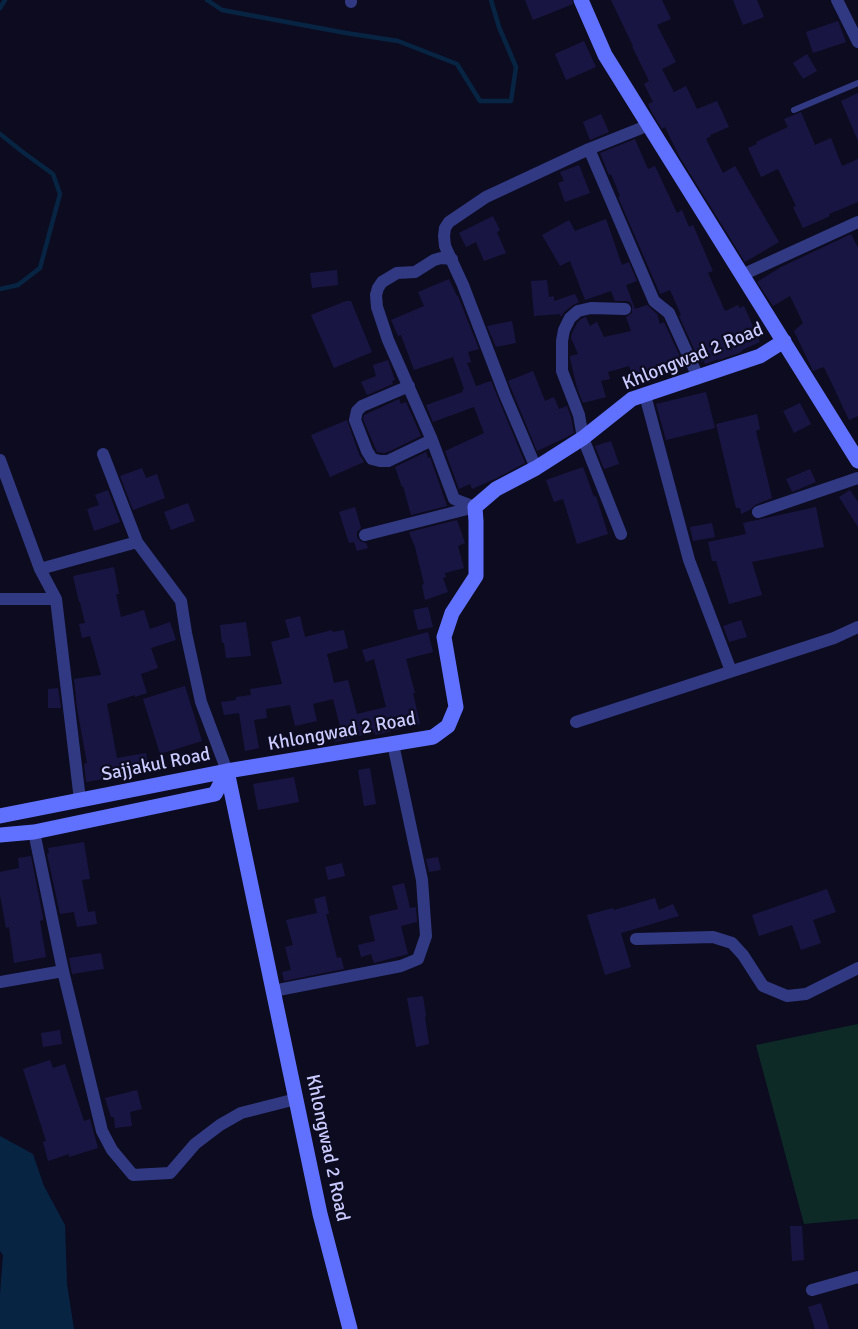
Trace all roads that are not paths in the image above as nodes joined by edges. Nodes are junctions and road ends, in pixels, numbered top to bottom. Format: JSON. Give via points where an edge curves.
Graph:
{"nodes":[{"id":1,"x":581,"y":0,"type":"edge"},
{"id":2,"x":837,"y":0,"type":"edge"},
{"id":3,"x":858,"y":42,"type":"edge"},
{"id":4,"x":858,"y":83,"type":"edge"},
{"id":5,"x":794,"y":110,"type":"dead end"},
{"id":6,"x":649,"y":125,"type":"junction"},
{"id":7,"x":589,"y":149,"type":"junction"},
{"id":8,"x":856,"y":226,"type":"edge"},
{"id":9,"x":452,"y":259,"type":"junction"},
{"id":10,"x":742,"y":275,"type":"junction"},
{"id":11,"x":625,"y":309,"type":"dead end"},
{"id":12,"x":784,"y":340,"type":"junction"},
{"id":13,"x":698,"y":377,"type":"junction"},
{"id":14,"x":409,"y":386,"type":"junction"},
{"id":15,"x":645,"y":394,"type":"junction"},
{"id":16,"x":584,"y":438,"type":"junction"},
{"id":17,"x":432,"y":440,"type":"junction"},
{"id":18,"x":103,"y":454,"type":"dead end"},
{"id":19,"x":0,"y":460,"type":"edge"},
{"id":20,"x":858,"y":461,"type":"edge"},
{"id":21,"x":536,"y":468,"type":"junction"},
{"id":22,"x":858,"y":478,"type":"edge"},
{"id":23,"x":475,"y":508,"type":"junction"},
{"id":24,"x":758,"y":512,"type":"dead end"},
{"id":25,"x":621,"y":534,"type":"dead end"},
{"id":26,"x":365,"y":536,"type":"dead end"},
{"id":27,"x":137,"y":542,"type":"junction"},
{"id":28,"x":40,"y":569,"type":"junction"},
{"id":29,"x":0,"y":599,"type":"edge"},
{"id":30,"x":56,"y":599,"type":"junction"},
{"id":31,"x":858,"y":627,"type":"edge"},
{"id":32,"x":731,"y":671,"type":"junction"},
{"id":33,"x":576,"y":722,"type":"dead end"},
{"id":34,"x":393,"y":744,"type":"junction"},
{"id":35,"x":227,"y":771,"type":"junction"},
{"id":36,"x":80,"y":800,"type":"junction"},
{"id":37,"x":0,"y":816,"type":"edge"},
{"id":38,"x":34,"y":832,"type":"junction"},
{"id":39,"x":0,"y":835,"type":"edge"},
{"id":40,"x":636,"y":939,"type":"dead end"},
{"id":41,"x":858,"y":968,"type":"edge"},
{"id":42,"x":63,"y":971,"type":"junction"},
{"id":43,"x":0,"y":982,"type":"edge"},
{"id":44,"x":273,"y":991,"type":"junction"},
{"id":45,"x":296,"y":1099,"type":"junction"},
{"id":46,"x":858,"y":1278,"type":"edge"},
{"id":47,"x":812,"y":1290,"type":"dead end"},
{"id":48,"x":350,"y":1329,"type":"edge"}],
"edges":[{"from":1,"to":6,"type":"street","via":[[605,54]]},
{"from":2,"to":3,"type":"street"},
{"from":4,"to":5,"type":"lane"},
{"from":6,"to":7,"type":"street"},
{"from":6,"to":10,"type":"street"},
{"from":7,"to":9,"type":"street","via":[[486,197],[449,222],[444,236]]},
{"from":7,"to":13,"type":"street","via":[[654,301],[669,313]]},
{"from":8,"to":10,"type":"street"},
{"from":9,"to":14,"type":"street","via":[[441,258],[415,272],[397,273],[378,288],[377,307]]},
{"from":9,"to":21,"type":"street"},
{"from":10,"to":12,"type":"street"},
{"from":11,"to":16,"type":"street","via":[[578,311],[564,330],[562,371],[579,414]]},
{"from":12,"to":13,"type":"street","name":"Khlongwad 2 Road","via":[[760,356]]},
{"from":12,"to":20,"type":"street"},
{"from":13,"to":15,"type":"street","name":"Khlongwad 2 Road"},
{"from":14,"to":17,"type":"street"},
{"from":14,"to":17,"type":"street","via":[[357,411],[354,420],[367,452],[372,459],[388,461]]},
{"from":15,"to":16,"type":"street","name":"Khlongwad 2 Road","via":[[632,399]]},
{"from":15,"to":32,"type":"street","via":[[689,560]]},
{"from":16,"to":21,"type":"street","name":"Khlongwad 2 Road"},
{"from":16,"to":25,"type":"street"},
{"from":17,"to":23,"type":"street","via":[[454,499]]},
{"from":18,"to":27,"type":"street"},
{"from":19,"to":28,"type":"street"},
{"from":21,"to":23,"type":"street","name":"Khlongwad 2 Road","via":[[496,489]]},
{"from":22,"to":24,"type":"street"},
{"from":23,"to":26,"type":"street"},
{"from":23,"to":34,"type":"street","name":"Khlongwad 2 Road","via":[[476,576],[452,613],[444,637],[456,707],[448,726],[433,737]]},
{"from":27,"to":28,"type":"street"},
{"from":27,"to":35,"type":"street","via":[[181,601],[201,702]]},
{"from":28,"to":30,"type":"street"},
{"from":29,"to":30,"type":"street"},
{"from":30,"to":36,"type":"street"},
{"from":31,"to":32,"type":"street","via":[[834,638]]},
{"from":32,"to":33,"type":"street"},
{"from":34,"to":35,"type":"street","name":"Khlongwad 2 Road"},
{"from":34,"to":44,"type":"street","via":[[422,880],[426,936],[418,959],[401,966]]},
{"from":35,"to":36,"type":"street","name":"Sajjakul Road"},
{"from":35,"to":38,"type":"street","name":"Sajjakul Road","via":[[215,794]]},
{"from":35,"to":44,"type":"street","name":"Khlongwad 2 Road"},
{"from":36,"to":37,"type":"street","name":"Sajjakul Road"},
{"from":38,"to":39,"type":"street","name":"Sajjakul Road"},
{"from":38,"to":42,"type":"street"},
{"from":40,"to":41,"type":"street","via":[[713,937],[732,943],[763,986],[787,996],[806,994]]},
{"from":42,"to":43,"type":"street"},
{"from":42,"to":45,"type":"street","via":[[102,1131],[112,1150],[133,1175],[170,1173],[195,1144],[227,1121],[241,1113]]},
{"from":44,"to":45,"type":"street","name":"Khlongwad 2 Road"},
{"from":45,"to":48,"type":"street","name":"Khlongwad 2 Road","via":[[320,1214]]},
{"from":46,"to":47,"type":"street"}]}
